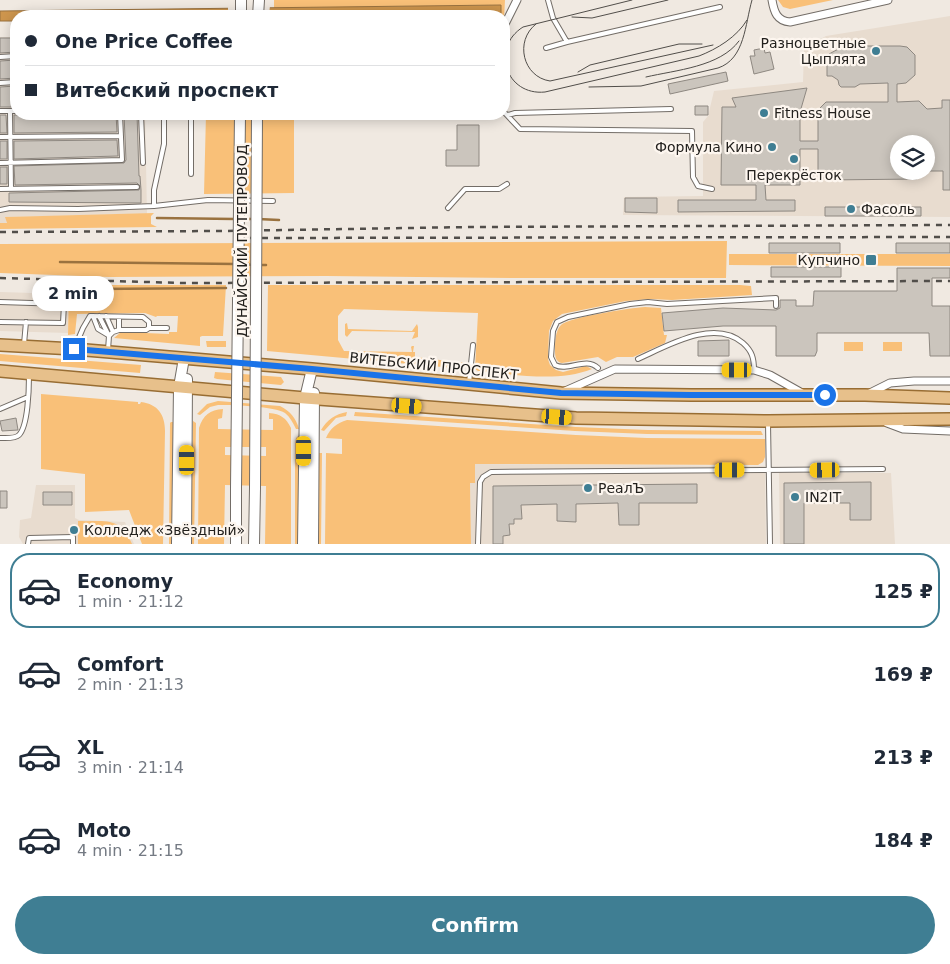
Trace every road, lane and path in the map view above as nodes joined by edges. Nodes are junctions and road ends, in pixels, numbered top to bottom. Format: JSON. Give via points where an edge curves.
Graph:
{"nodes":[{"id":1,"x":516,"y":0,"type":"edge"},
{"id":2,"x":548,"y":0,"type":"edge"},
{"id":3,"x":772,"y":0,"type":"edge"},
{"id":4,"x":888,"y":0,"type":"edge"},
{"id":5,"x":720,"y":6,"type":"dead end"},
{"id":6,"x":510,"y":13,"type":"edge"},
{"id":7,"x":567,"y":42,"type":"junction"},
{"id":8,"x":546,"y":48,"type":"dead end"},
{"id":9,"x":671,"y":108,"type":"dead end"},
{"id":10,"x":0,"y":111,"type":"edge"},
{"id":11,"x":10,"y":111,"type":"edge"},
{"id":12,"x":510,"y":114,"type":"edge"},
{"id":13,"x":510,"y":118,"type":"edge"},
{"id":14,"x":10,"y":120,"type":"edge"},
{"id":15,"x":120,"y":120,"type":"edge"},
{"id":16,"x":142,"y":120,"type":"edge"},
{"id":17,"x":164,"y":120,"type":"edge"},
{"id":18,"x":191,"y":120,"type":"edge"},
{"id":19,"x":240,"y":120,"type":"edge"},
{"id":20,"x":257,"y":120,"type":"edge"},
{"id":21,"x":121,"y":136,"type":"junction"},
{"id":22,"x":11,"y":137,"type":"junction"},
{"id":23,"x":0,"y":138,"type":"edge"},
{"id":24,"x":11,"y":162,"type":"junction"},
{"id":25,"x":0,"y":163,"type":"edge"},
{"id":26,"x":143,"y":163,"type":"dead end"},
{"id":27,"x":191,"y":174,"type":"dead end"},
{"id":28,"x":508,"y":184,"type":"dead end"},
{"id":29,"x":137,"y":187,"type":"dead end"},
{"id":30,"x":0,"y":189,"type":"edge"},
{"id":31,"x":11,"y":189,"type":"junction"},
{"id":32,"x":712,"y":189,"type":"dead end"},
{"id":33,"x":273,"y":201,"type":"dead end"},
{"id":34,"x":154,"y":206,"type":"junction"},
{"id":35,"x":448,"y":208,"type":"dead end"},
{"id":36,"x":0,"y":210,"type":"edge"},
{"id":37,"x":0,"y":302,"type":"edge"},
{"id":38,"x":776,"y":306,"type":"dead end"},
{"id":39,"x":92,"y":316,"type":"junction"},
{"id":40,"x":99,"y":316,"type":"junction"},
{"id":41,"x":106,"y":316,"type":"junction"},
{"id":42,"x":119,"y":316,"type":"junction"},
{"id":43,"x":0,"y":322,"type":"edge"},
{"id":44,"x":26,"y":322,"type":"junction"},
{"id":45,"x":148,"y":328,"type":"junction"},
{"id":46,"x":167,"y":328,"type":"dead end"},
{"id":47,"x":119,"y":330,"type":"junction"},
{"id":48,"x":113,"y":332,"type":"junction"},
{"id":49,"x":109,"y":336,"type":"junction"},
{"id":50,"x":0,"y":345,"type":"edge"},
{"id":51,"x":473,"y":345,"type":"dead end"},
{"id":52,"x":24,"y":346,"type":"junction"},
{"id":53,"x":74,"y":349,"type":"junction"},
{"id":54,"x":108,"y":352,"type":"junction"},
{"id":55,"x":184,"y":358,"type":"junction"},
{"id":56,"x":638,"y":359,"type":"dead end"},
{"id":57,"x":598,"y":368,"type":"dead end"},
{"id":58,"x":312,"y":369,"type":"junction"},
{"id":59,"x":754,"y":370,"type":"junction"},
{"id":60,"x":0,"y":371,"type":"edge"},
{"id":61,"x":29,"y":374,"type":"junction"},
{"id":62,"x":950,"y":381,"type":"edge"},
{"id":63,"x":469,"y":385,"type":"junction"},
{"id":64,"x":183,"y":387,"type":"junction"},
{"id":65,"x":561,"y":393,"type":"junction"},
{"id":66,"x":804,"y":394,"type":"junction"},
{"id":67,"x":866,"y":395,"type":"junction"},
{"id":68,"x":28,"y":397,"type":"junction"},
{"id":69,"x":310,"y":398,"type":"junction"},
{"id":70,"x":950,"y":398,"type":"edge"},
{"id":71,"x":0,"y":409,"type":"edge"},
{"id":72,"x":950,"y":419,"type":"edge"},
{"id":73,"x":768,"y":420,"type":"junction"},
{"id":74,"x":880,"y":420,"type":"junction"},
{"id":75,"x":950,"y":431,"type":"edge"},
{"id":76,"x":0,"y":438,"type":"edge"},
{"id":77,"x":883,"y":469,"type":"dead end"},
{"id":78,"x":769,"y":470,"type":"junction"},
{"id":79,"x":28,"y":544,"type":"edge"},
{"id":80,"x":73,"y":544,"type":"edge"},
{"id":81,"x":177,"y":544,"type":"edge"},
{"id":82,"x":186,"y":544,"type":"edge"},
{"id":83,"x":236,"y":544,"type":"edge"},
{"id":84,"x":254,"y":544,"type":"edge"},
{"id":85,"x":303,"y":544,"type":"edge"},
{"id":86,"x":312,"y":544,"type":"edge"},
{"id":87,"x":478,"y":544,"type":"edge"},
{"id":88,"x":770,"y":544,"type":"edge"}],
"edges":[{"from":1,"to":6,"type":"street"},
{"from":2,"to":7,"type":"lane","via":[[553,18]]},
{"from":3,"to":4,"type":"street","via":[[779,19],[790,22]]},
{"from":5,"to":7,"type":"lane"},
{"from":7,"to":8,"type":"lane"},
{"from":9,"to":12,"type":"lane"},
{"from":10,"to":11,"type":"lane"},
{"from":13,"to":32,"type":"lane","via":[[520,129],[692,131],[693,177],[698,186]]},
{"from":14,"to":22,"type":"lane"},
{"from":15,"to":21,"type":"lane"},
{"from":16,"to":26,"type":"lane"},
{"from":17,"to":34,"type":"lane","via":[[164,144],[154,190]]},
{"from":18,"to":27,"type":"lane"},
{"from":19,"to":83,"type":"main road","name":"ДУНАЙСКИЙ ПУТЕПРОВОД","bridge":true},
{"from":20,"to":84,"type":"main road","name":"ДУНАЙСКИЙ ПУТЕПРОВОД","bridge":true},
{"from":21,"to":22,"type":"lane"},
{"from":21,"to":24,"type":"lane","via":[[122,160]]},
{"from":22,"to":23,"type":"lane"},
{"from":22,"to":24,"type":"lane"},
{"from":24,"to":25,"type":"lane"},
{"from":24,"to":31,"type":"lane"},
{"from":28,"to":35,"type":"lane","via":[[499,189],[465,189]]},
{"from":29,"to":31,"type":"lane"},
{"from":30,"to":31,"type":"lane"},
{"from":33,"to":34,"type":"lane","via":[[208,200]]},
{"from":34,"to":36,"type":"lane"},
{"from":37,"to":44,"type":"lane","via":[[64,304],[63,324]]},
{"from":38,"to":57,"type":"lane","via":[[776,298],[667,304],[648,302],[568,317],[557,322],[552,330],[551,357],[555,365],[587,363]]},
{"from":39,"to":40,"type":"lane"},
{"from":39,"to":49,"type":"lane","via":[[98,329]]},
{"from":39,"to":53,"type":"lane","via":[[88,318]]},
{"from":40,"to":41,"type":"lane"},
{"from":40,"to":49,"type":"lane"},
{"from":41,"to":42,"type":"lane"},
{"from":41,"to":48,"type":"lane"},
{"from":42,"to":45,"type":"lane","via":[[143,317],[149,322]]},
{"from":42,"to":47,"type":"lane"},
{"from":43,"to":44,"type":"lane"},
{"from":44,"to":52,"type":"lane"},
{"from":45,"to":46,"type":"lane"},
{"from":45,"to":47,"type":"lane"},
{"from":47,"to":48,"type":"lane"},
{"from":48,"to":49,"type":"lane"},
{"from":49,"to":54,"type":"lane"},
{"from":50,"to":52,"type":"main road","name":"ВИТЕБСКИЙ ПРОСПЕКТ"},
{"from":51,"to":63,"type":"lane"},
{"from":52,"to":53,"type":"main road","name":"ВИТЕБСКИЙ ПРОСПЕКТ"},
{"from":53,"to":54,"type":"main road","name":"ВИТЕБСКИЙ ПРОСПЕКТ"},
{"from":54,"to":55,"type":"main road","name":"ВИТЕБСКИЙ ПРОСПЕКТ"},
{"from":55,"to":58,"type":"main road","name":"ВИТЕБСКИЙ ПРОСПЕКТ"},
{"from":55,"to":64,"type":"main road"},
{"from":56,"to":59,"type":"lane","via":[[697,334],[724,334],[733,336],[747,347],[754,359]]},
{"from":58,"to":63,"type":"main road","name":"ВИТЕБСКИЙ ПРОСПЕКТ"},
{"from":58,"to":69,"type":"main road"},
{"from":59,"to":65,"type":"street","via":[[615,369]]},
{"from":59,"to":66,"type":"street"},
{"from":60,"to":61,"type":"main road"},
{"from":61,"to":64,"type":"main road"},
{"from":61,"to":68,"type":"lane"},
{"from":62,"to":67,"type":"street","name":"ВИТЕБСКИЙ ПРОСПЕКТ","via":[[890,383]]},
{"from":63,"to":65,"type":"main road","name":"ВИТЕБСКИЙ ПРОСПЕКТ"},
{"from":64,"to":69,"type":"main road"},
{"from":64,"to":81,"type":"main road"},
{"from":64,"to":82,"type":"main road"},
{"from":65,"to":66,"type":"main road","name":"ВИТЕБСКИЙ ПРОСПЕКТ"},
{"from":66,"to":67,"type":"main road","name":"ВИТЕБСКИЙ ПРОСПЕКТ"},
{"from":67,"to":70,"type":"main road","name":"ВИТЕБСКИЙ ПРОСПЕКТ"},
{"from":68,"to":71,"type":"lane"},
{"from":68,"to":76,"type":"lane","via":[[21,433],[16,437]]},
{"from":69,"to":73,"type":"main road","via":[[576,418]]},
{"from":69,"to":85,"type":"main road"},
{"from":69,"to":86,"type":"main road"},
{"from":72,"to":74,"type":"main road"},
{"from":73,"to":74,"type":"main road"},
{"from":73,"to":78,"type":"lane"},
{"from":74,"to":75,"type":"street","via":[[903,429]]},
{"from":77,"to":78,"type":"lane"},
{"from":78,"to":87,"type":"lane","via":[[491,472],[480,482]]},
{"from":78,"to":88,"type":"lane"},
{"from":79,"to":80,"type":"lane","via":[[28,538],[73,537]]}]}
